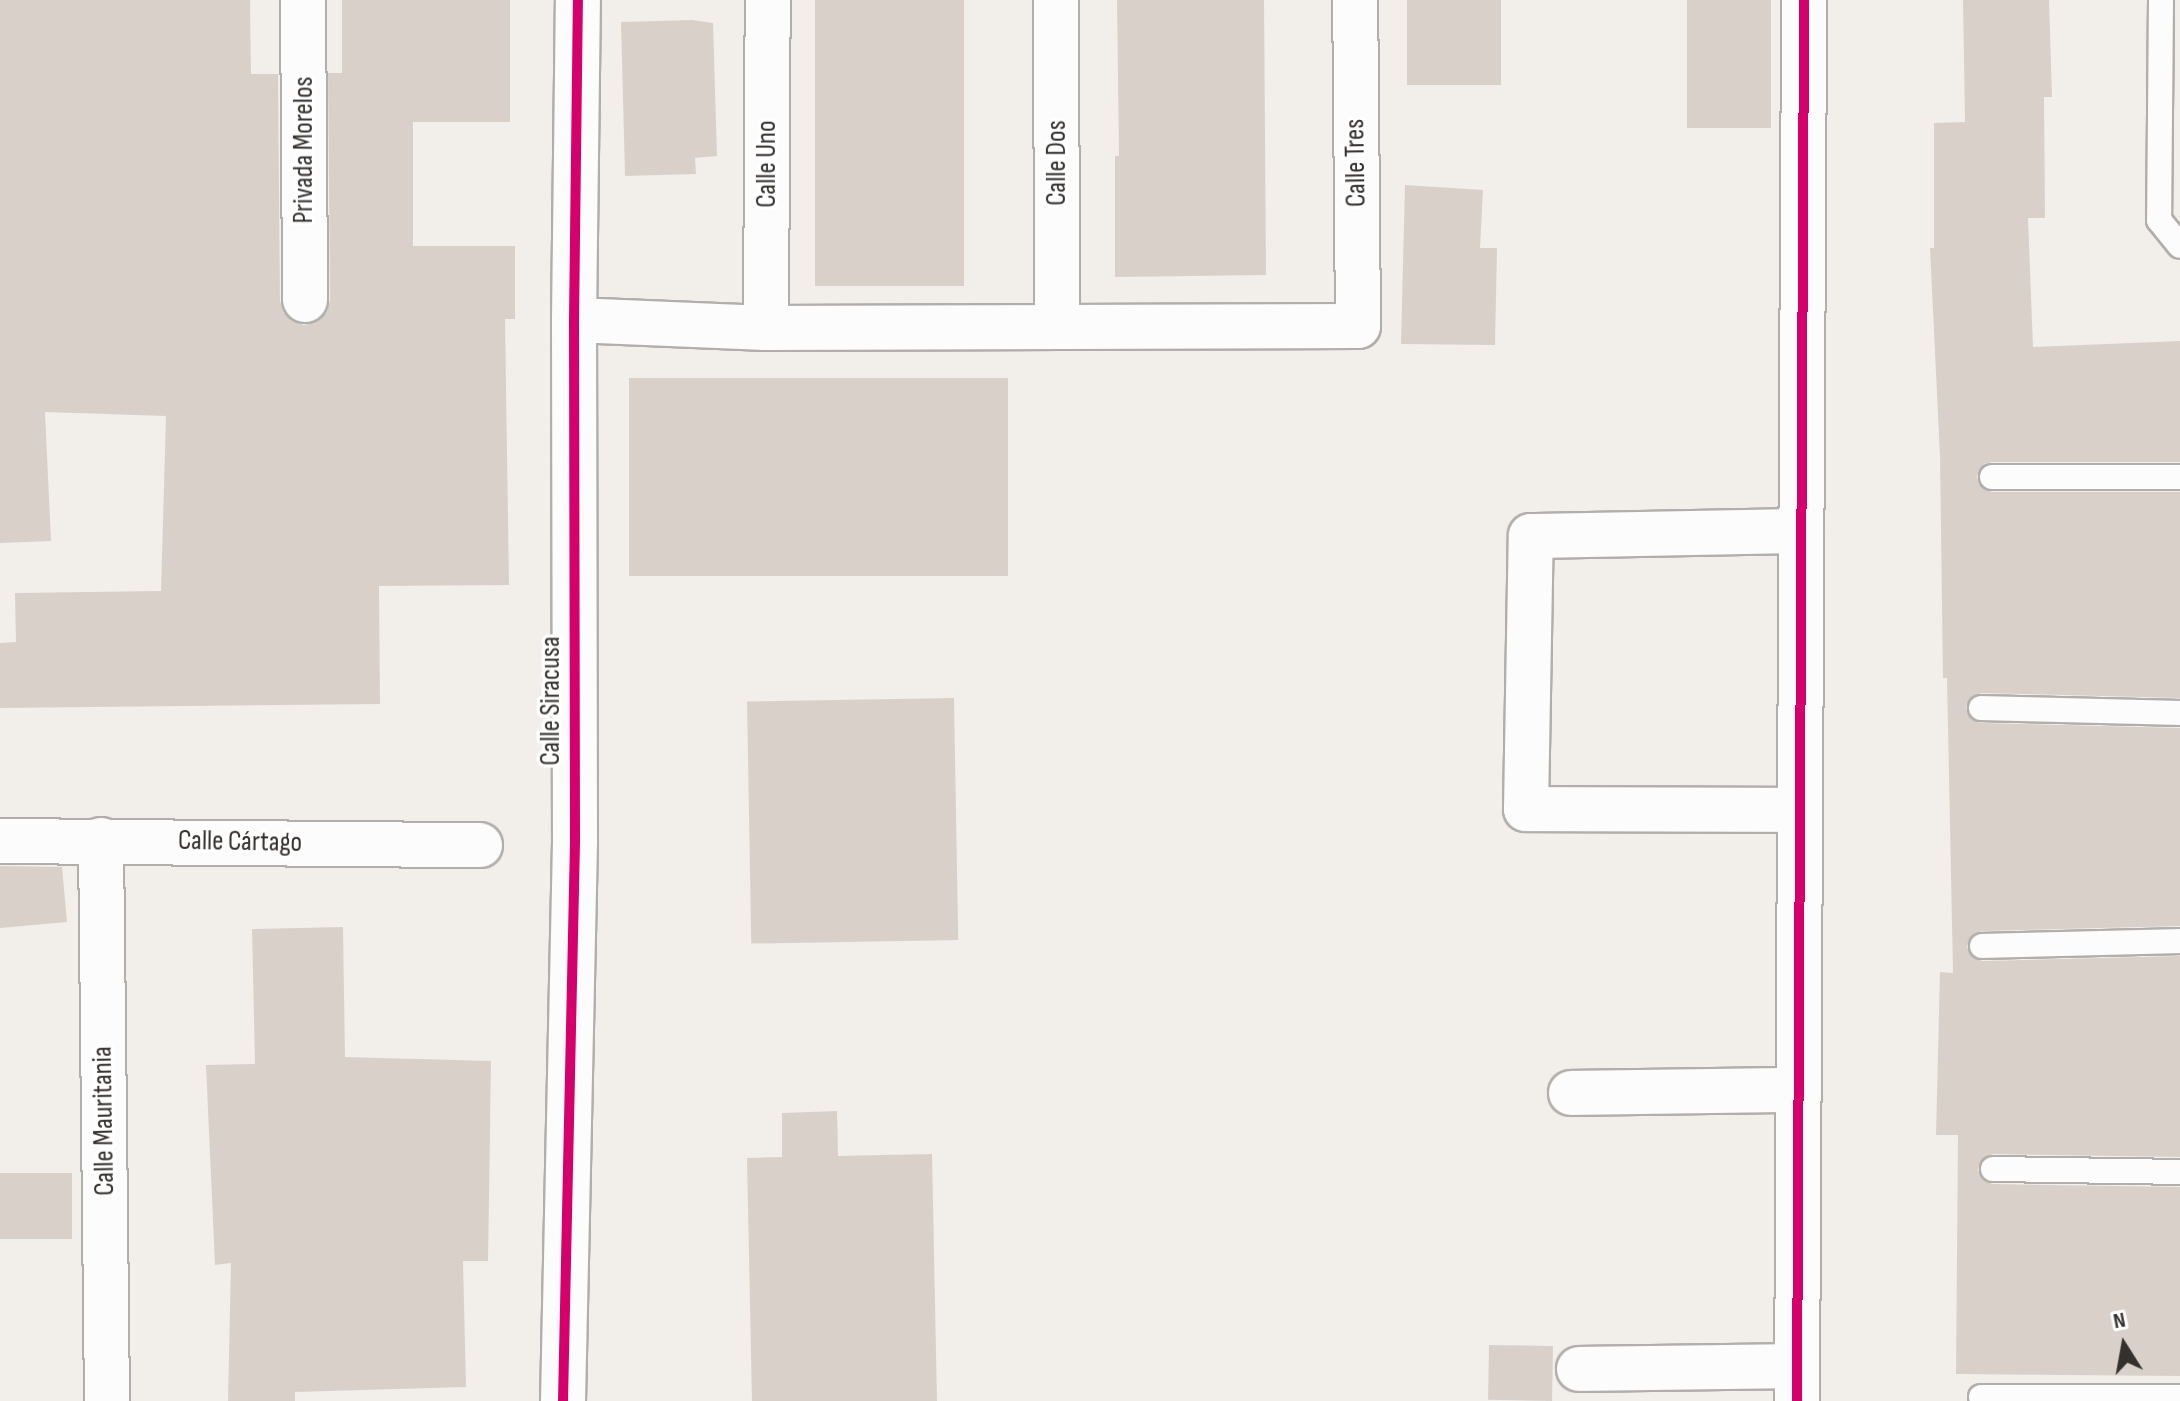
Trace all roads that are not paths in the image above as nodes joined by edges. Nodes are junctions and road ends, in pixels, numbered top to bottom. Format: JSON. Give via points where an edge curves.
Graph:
{"nodes":[{"id":1,"x":303,"y":0,"type":"edge"},
{"id":2,"x":578,"y":0,"type":"edge"},
{"id":3,"x":768,"y":0,"type":"edge"},
{"id":4,"x":1056,"y":0,"type":"edge"},
{"id":5,"x":1355,"y":0,"type":"edge"},
{"id":6,"x":1804,"y":0,"type":"edge"},
{"id":7,"x":2161,"y":0,"type":"edge"},
{"id":8,"x":2180,"y":246,"type":"edge"},
{"id":9,"x":305,"y":300,"type":"dead end"},
{"id":10,"x":574,"y":320,"type":"junction"},
{"id":11,"x":1057,"y":326,"type":"junction"},
{"id":12,"x":766,"y":328,"type":"junction"},
{"id":13,"x":1992,"y":477,"type":"dead end"},
{"id":14,"x":2180,"y":477,"type":"edge"},
{"id":15,"x":1801,"y":531,"type":"junction"},
{"id":16,"x":1981,"y":708,"type":"dead end"},
{"id":17,"x":2180,"y":713,"type":"edge"},
{"id":18,"x":1799,"y":810,"type":"junction"},
{"id":19,"x":101,"y":840,"type":"junction"},
{"id":20,"x":0,"y":841,"type":"edge"},
{"id":21,"x":480,"y":845,"type":"dead end"},
{"id":22,"x":2180,"y":941,"type":"edge"},
{"id":23,"x":1982,"y":946,"type":"dead end"},
{"id":24,"x":1798,"y":1090,"type":"junction"},
{"id":25,"x":1571,"y":1093,"type":"dead end"},
{"id":26,"x":1993,"y":1169,"type":"dead end"},
{"id":27,"x":2180,"y":1172,"type":"edge"},
{"id":28,"x":1579,"y":1369,"type":"dead end"},
{"id":29,"x":1797,"y":1383,"type":"edge"},
{"id":30,"x":1981,"y":1397,"type":"dead end"},
{"id":31,"x":2180,"y":1397,"type":"edge"},
{"id":32,"x":107,"y":1401,"type":"edge"},
{"id":33,"x":563,"y":1401,"type":"edge"}],
"edges":[{"from":1,"to":9,"type":"street","name":"Privada Morelos"},
{"from":2,"to":10,"type":"street","name":"Calle Siracusa"},
{"from":3,"to":12,"type":"street","name":"Calle Uno"},
{"from":4,"to":11,"type":"street","name":"Calle Dos"},
{"from":5,"to":11,"type":"street","name":"Calle Tres","via":[[1358,326]]},
{"from":6,"to":15,"type":"street"},
{"from":7,"to":8,"type":"lane","via":[[2159,220]]},
{"from":10,"to":12,"type":"street"},
{"from":10,"to":33,"type":"street","name":"Calle Siracusa","via":[[575,840]]},
{"from":11,"to":12,"type":"street"},
{"from":13,"to":14,"type":"lane"},
{"from":15,"to":18,"type":"street"},
{"from":15,"to":18,"type":"street","via":[[1531,536],[1526,809]]},
{"from":16,"to":17,"type":"lane"},
{"from":18,"to":24,"type":"street"},
{"from":19,"to":20,"type":"street","name":"Calle Cártago"},
{"from":19,"to":21,"type":"street","name":"Calle Cártago"},
{"from":19,"to":32,"type":"street","name":"Calle Mauritania"},
{"from":22,"to":23,"type":"lane"},
{"from":24,"to":25,"type":"street"},
{"from":24,"to":29,"type":"street"},
{"from":26,"to":27,"type":"lane"},
{"from":28,"to":29,"type":"street"},
{"from":30,"to":31,"type":"lane"}]}
